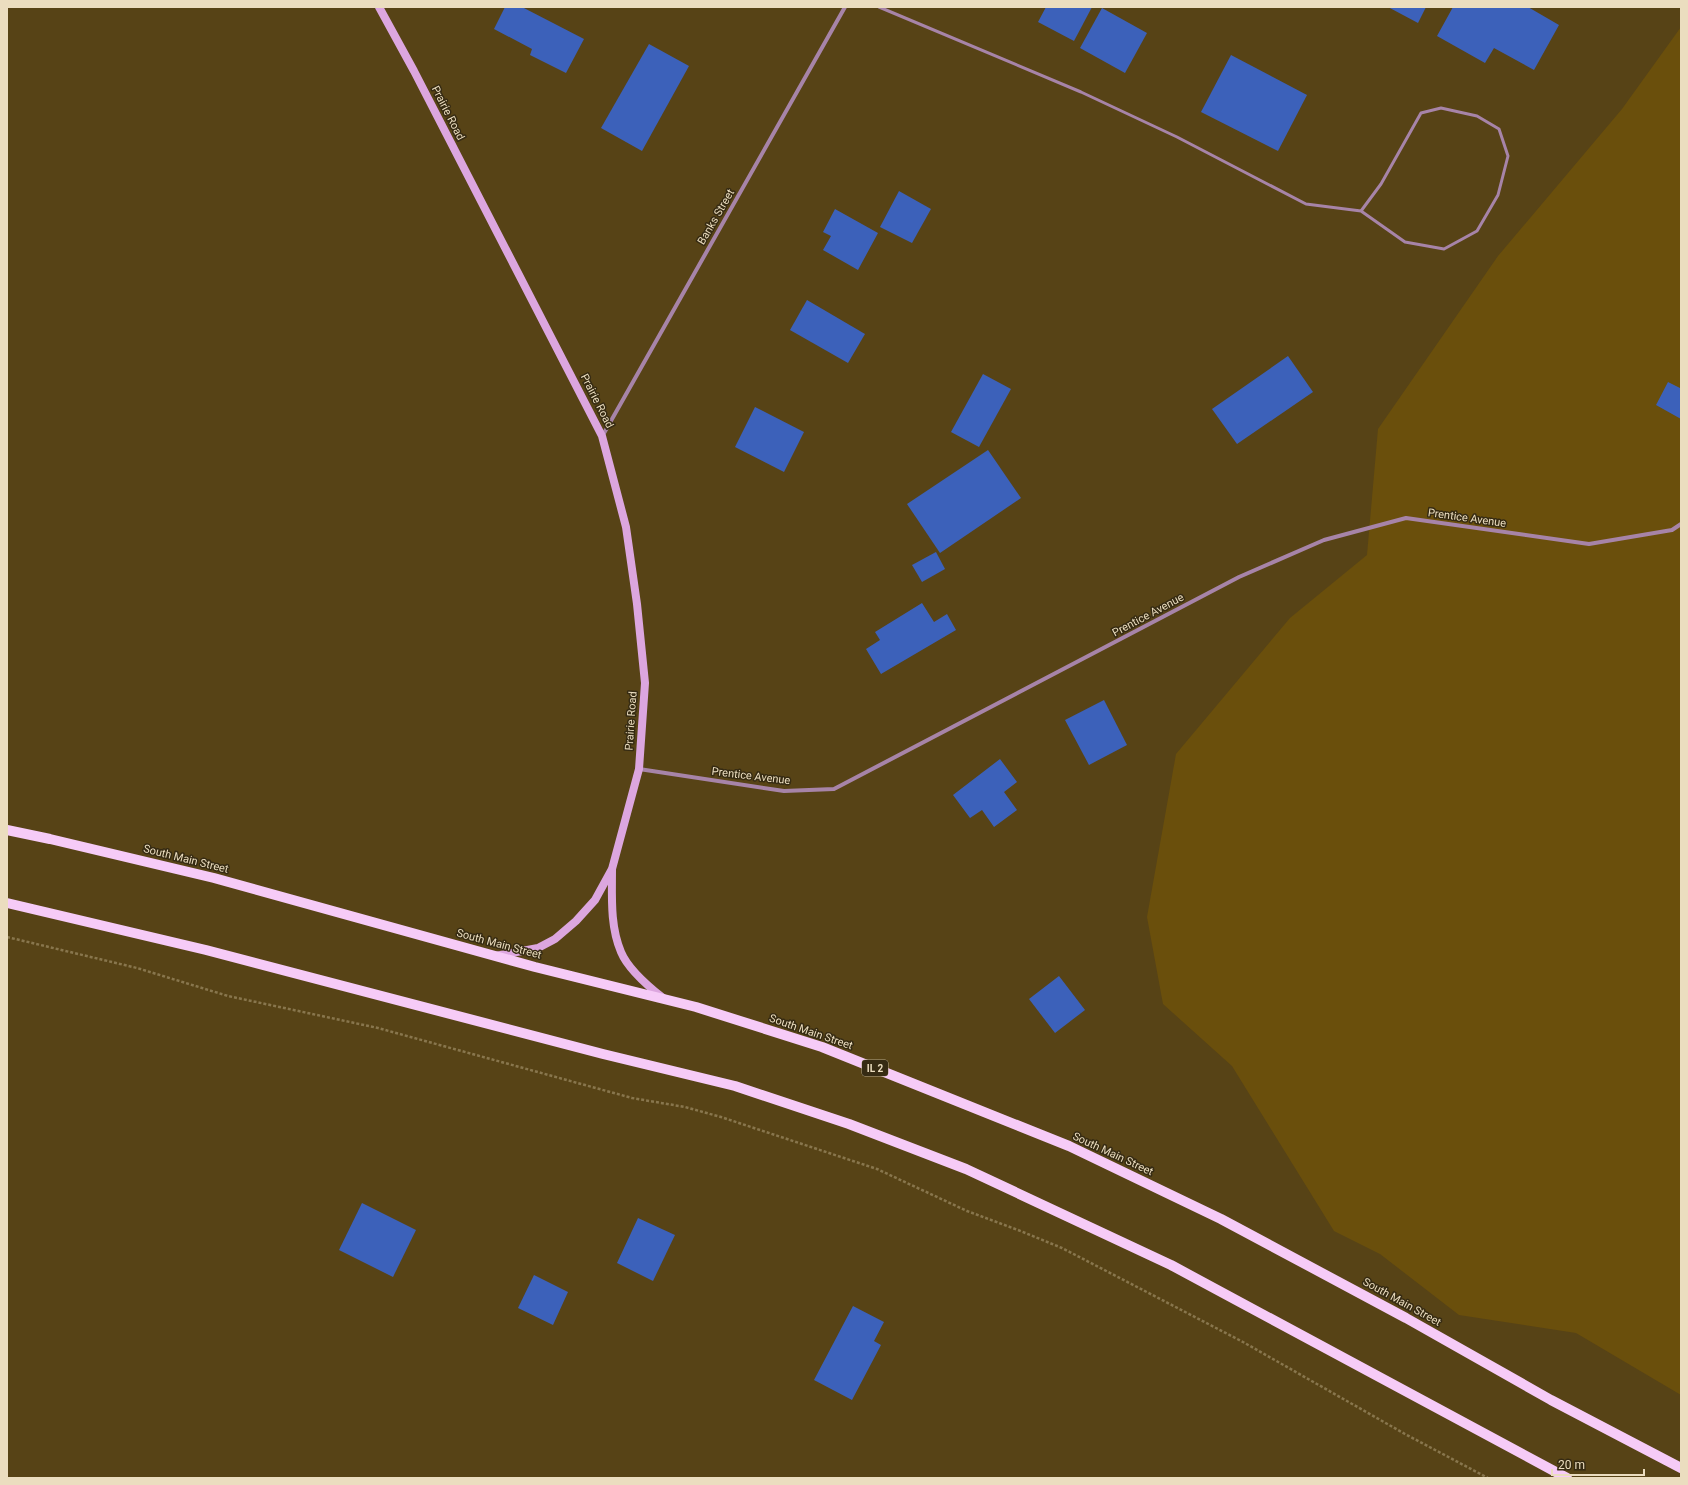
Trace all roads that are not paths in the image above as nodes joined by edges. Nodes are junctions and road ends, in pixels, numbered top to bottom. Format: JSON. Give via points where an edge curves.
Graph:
{"nodes":[{"id":1,"x":379,"y":7,"type":"edge"},
{"id":2,"x":846,"y":7,"type":"edge"},
{"id":3,"x":879,"y":7,"type":"edge"},
{"id":4,"x":1361,"y":211,"type":"junction"},
{"id":5,"x":602,"y":436,"type":"junction"},
{"id":6,"x":1681,"y":524,"type":"edge"},
{"id":7,"x":639,"y":769,"type":"junction"},
{"id":8,"x":7,"y":830,"type":"edge"},
{"id":9,"x":612,"y":869,"type":"junction"},
{"id":10,"x":7,"y":903,"type":"edge"},
{"id":11,"x":495,"y":956,"type":"junction"},
{"id":12,"x":664,"y":999,"type":"junction"},
{"id":13,"x":1681,"y":1468,"type":"edge"},
{"id":14,"x":1567,"y":1478,"type":"edge"}],
"edges":[{"from":1,"to":5,"type":"street","name":"Prairie Road"},
{"from":2,"to":5,"type":"street","name":"Banks Street"},
{"from":3,"to":4,"type":"lane","via":[[1177,137],[1306,204]]},
{"from":4,"to":4,"type":"lane","via":[[1381,184],[1421,113],[1441,108],[1477,116],[1499,129],[1508,156],[1498,195],[1477,231],[1444,249],[1406,242]]},
{"from":5,"to":7,"type":"street","name":"Prairie Road","via":[[626,527],[637,604],[645,683]]},
{"from":6,"to":7,"type":"street","name":"Prentice Avenue","via":[[1672,530],[1589,544],[1406,518],[1324,540],[1239,577],[834,789],[784,791]]},
{"from":7,"to":9,"type":"street","name":"Prairie Road"},
{"from":8,"to":11,"type":"main road","name":"South Main Street","number":"IL 2","via":[[214,878]]},
{"from":9,"to":11,"type":"street","name":"Prairie Road","via":[[595,900],[576,922],[555,939],[538,948]]},
{"from":9,"to":12,"type":"street","name":"Prairie Road","via":[[612,921],[622,953],[645,983]]},
{"from":10,"to":14,"type":"main road","via":[[206,950],[603,1054],[736,1086],[849,1124],[966,1169],[1171,1265]]},
{"from":11,"to":12,"type":"main road","name":"South Main Street","number":"IL 2"},
{"from":12,"to":13,"type":"main road","name":"South Main Street","number":"IL 2","via":[[822,1047],[1069,1146],[1221,1218],[1551,1400]]}]}
